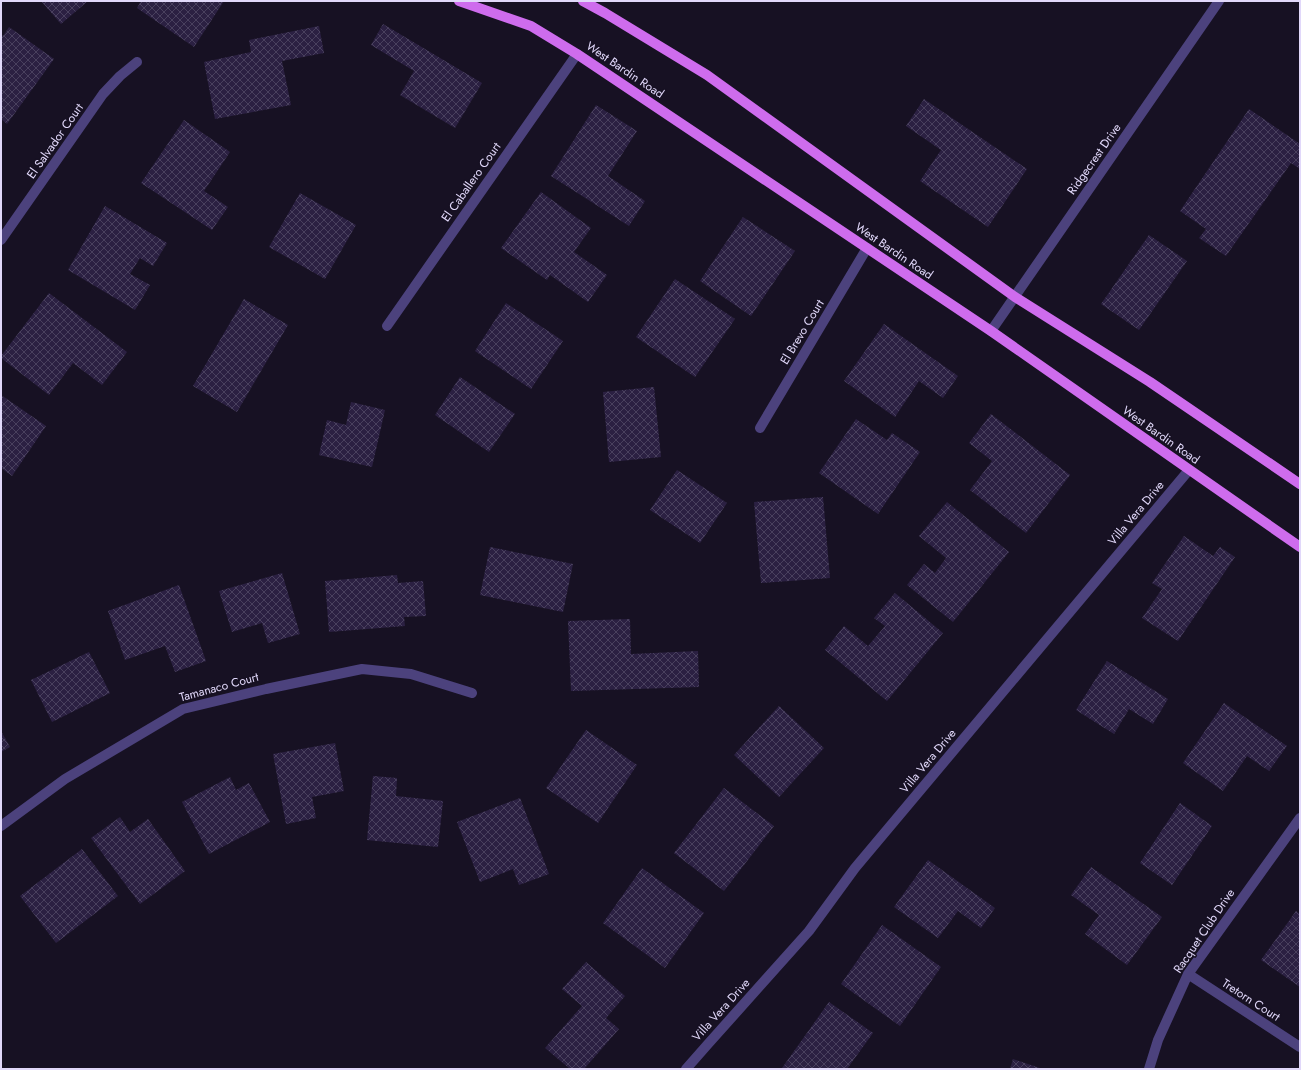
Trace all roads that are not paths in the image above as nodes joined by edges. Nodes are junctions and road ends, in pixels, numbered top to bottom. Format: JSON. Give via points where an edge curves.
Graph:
{"nodes":[{"id":1,"x":459,"y":1,"type":"edge"},
{"id":2,"x":583,"y":1,"type":"edge"},
{"id":3,"x":1219,"y":1,"type":"edge"},
{"id":4,"x":577,"y":54,"type":"junction"},
{"id":5,"x":137,"y":62,"type":"dead end"},
{"id":6,"x":1,"y":240,"type":"edge"},
{"id":7,"x":867,"y":248,"type":"junction"},
{"id":8,"x":1015,"y":297,"type":"junction"},
{"id":9,"x":387,"y":326,"type":"dead end"},
{"id":10,"x":991,"y":331,"type":"junction"},
{"id":11,"x":760,"y":428,"type":"dead end"},
{"id":12,"x":1189,"y":470,"type":"junction"},
{"id":13,"x":1300,"y":484,"type":"edge"},
{"id":14,"x":1300,"y":547,"type":"edge"},
{"id":15,"x":472,"y":693,"type":"dead end"},
{"id":16,"x":1300,"y":818,"type":"edge"},
{"id":17,"x":1,"y":826,"type":"edge"},
{"id":18,"x":1188,"y":974,"type":"junction"},
{"id":19,"x":1300,"y":1047,"type":"edge"},
{"id":20,"x":686,"y":1069,"type":"edge"},
{"id":21,"x":1149,"y":1069,"type":"edge"}],
"edges":[{"from":1,"to":4,"type":"main road","name":"West Bardin Road","via":[[530,26]]},
{"from":2,"to":8,"type":"main road","via":[[707,75]]},
{"from":3,"to":8,"type":"street","name":"Ridgecrest Drive"},
{"from":4,"to":7,"type":"main road","name":"West Bardin Road"},
{"from":4,"to":9,"type":"street","name":"El Caballero Court"},
{"from":5,"to":6,"type":"street","name":"El Salvador Court","via":[[103,94]]},
{"from":7,"to":10,"type":"main road","name":"West Bardin Road"},
{"from":7,"to":11,"type":"street","name":"El Brevo Court"},
{"from":8,"to":10,"type":"street","name":"Ridgecrest Drive"},
{"from":8,"to":13,"type":"main road","via":[[1150,382]]},
{"from":10,"to":12,"type":"main road","name":"West Bardin Road"},
{"from":12,"to":14,"type":"main road","name":"West Bardin Road"},
{"from":12,"to":20,"type":"street","name":"Villa Vera Drive","via":[[855,868],[809,931]]},
{"from":15,"to":17,"type":"street","name":"Tamanaco Court","via":[[411,674],[362,669],[182,709],[65,779]]},
{"from":16,"to":18,"type":"street","name":"Racquet Club Drive"},
{"from":18,"to":19,"type":"street","name":"Tretorn Court"},
{"from":18,"to":21,"type":"street","name":"Racquet Club Drive","via":[[1158,1040]]}]}
